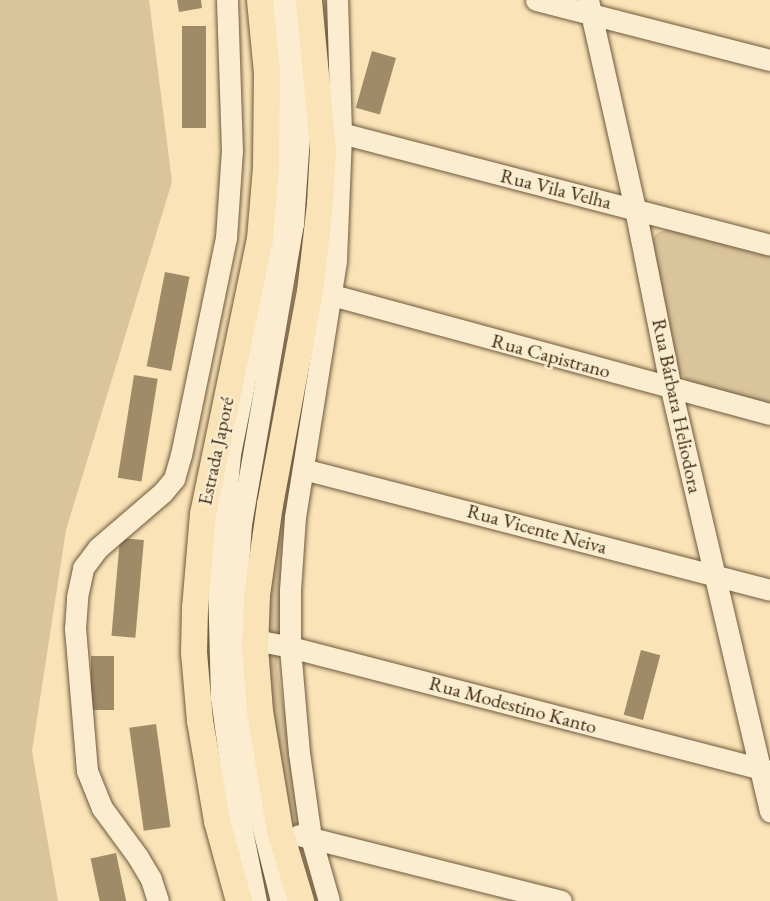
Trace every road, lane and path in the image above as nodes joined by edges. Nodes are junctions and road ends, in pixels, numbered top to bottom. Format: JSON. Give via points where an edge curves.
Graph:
{"nodes":[{"id":1,"x":227,"y":0,"type":"edge"},
{"id":2,"x":260,"y":0,"type":"edge"},
{"id":3,"x":274,"y":0,"type":"edge"},
{"id":4,"x":292,"y":0,"type":"edge"},
{"id":5,"x":309,"y":0,"type":"edge"},
{"id":6,"x":337,"y":0,"type":"edge"},
{"id":7,"x":536,"y":0,"type":"edge"},
{"id":8,"x":590,"y":7,"type":"edge"},
{"id":9,"x":770,"y":60,"type":"edge"},
{"id":10,"x":341,"y":133,"type":"junction"},
{"id":11,"x":636,"y":209,"type":"junction"},
{"id":12,"x":770,"y":245,"type":"edge"},
{"id":13,"x":332,"y":295,"type":"junction"},
{"id":14,"x":671,"y":389,"type":"junction"},
{"id":15,"x":770,"y":414,"type":"edge"},
{"id":16,"x":303,"y":469,"type":"junction"},
{"id":17,"x":715,"y":575,"type":"junction"},
{"id":18,"x":770,"y":590,"type":"edge"},
{"id":19,"x":255,"y":640,"type":"junction"},
{"id":20,"x":290,"y":647,"type":"junction"},
{"id":21,"x":766,"y":770,"type":"edge"},
{"id":22,"x":770,"y":812,"type":"edge"},
{"id":23,"x":280,"y":831,"type":"junction"},
{"id":24,"x":311,"y":838,"type":"junction"},
{"id":25,"x":158,"y":901,"type":"edge"},
{"id":26,"x":239,"y":901,"type":"edge"},
{"id":27,"x":256,"y":901,"type":"edge"},
{"id":28,"x":281,"y":901,"type":"edge"},
{"id":29,"x":301,"y":901,"type":"edge"},
{"id":30,"x":329,"y":901,"type":"edge"},
{"id":31,"x":561,"y":901,"type":"edge"}],
"edges":[{"from":1,"to":25,"type":"street","via":[[232,151],[226,237],[181,455],[174,479],[163,492],[98,548],[83,568],[77,597],[75,629],[87,771],[102,808],[138,857]]},
{"from":2,"to":26,"type":"main road","name":"Estrada Japoré","via":[[267,74],[260,239],[202,514],[195,608],[200,721],[217,821]]},
{"from":3,"to":27,"type":"street","via":[[281,98],[276,207],[230,454],[218,579],[221,698]]},
{"from":4,"to":28,"type":"street","via":[[299,135],[293,224],[241,524],[234,617],[240,700],[256,801]]},
{"from":5,"to":19,"type":"main road","via":[[323,150],[320,204],[310,292],[270,505]]},
{"from":6,"to":10,"type":"street"},
{"from":7,"to":8,"type":"street"},
{"from":8,"to":9,"type":"street"},
{"from":8,"to":11,"type":"street","name":"Rua Bárbara Heliodora"},
{"from":10,"to":11,"type":"street","name":"Rua Vila Velha"},
{"from":10,"to":13,"type":"street"},
{"from":11,"to":12,"type":"street","name":"Rua Vila Velha"},
{"from":11,"to":14,"type":"street","name":"Rua Bárbara Heliodora"},
{"from":13,"to":14,"type":"street","name":"Rua Capistrano"},
{"from":13,"to":16,"type":"street"},
{"from":14,"to":15,"type":"street","name":"Rua Capistrano"},
{"from":14,"to":17,"type":"street","name":"Rua Bárbara Heliodora"},
{"from":16,"to":17,"type":"street","name":"Rua Vicente Neiva"},
{"from":16,"to":20,"type":"street","via":[[291,569]]},
{"from":17,"to":18,"type":"street","name":"Rua Vicente Neiva"},
{"from":17,"to":21,"type":"street","name":"Rua Bárbara Heliodora"},
{"from":19,"to":20,"type":"street","name":"Rua Modestino Kanto"},
{"from":19,"to":23,"type":"main road","via":[[260,711]]},
{"from":20,"to":21,"type":"street","name":"Rua Modestino Kanto"},
{"from":20,"to":24,"type":"street"},
{"from":21,"to":22,"type":"street","name":"Rua Bárbara Heliodora"},
{"from":23,"to":24,"type":"street"},
{"from":23,"to":29,"type":"main road"},
{"from":24,"to":30,"type":"street"},
{"from":24,"to":31,"type":"street"}]}
